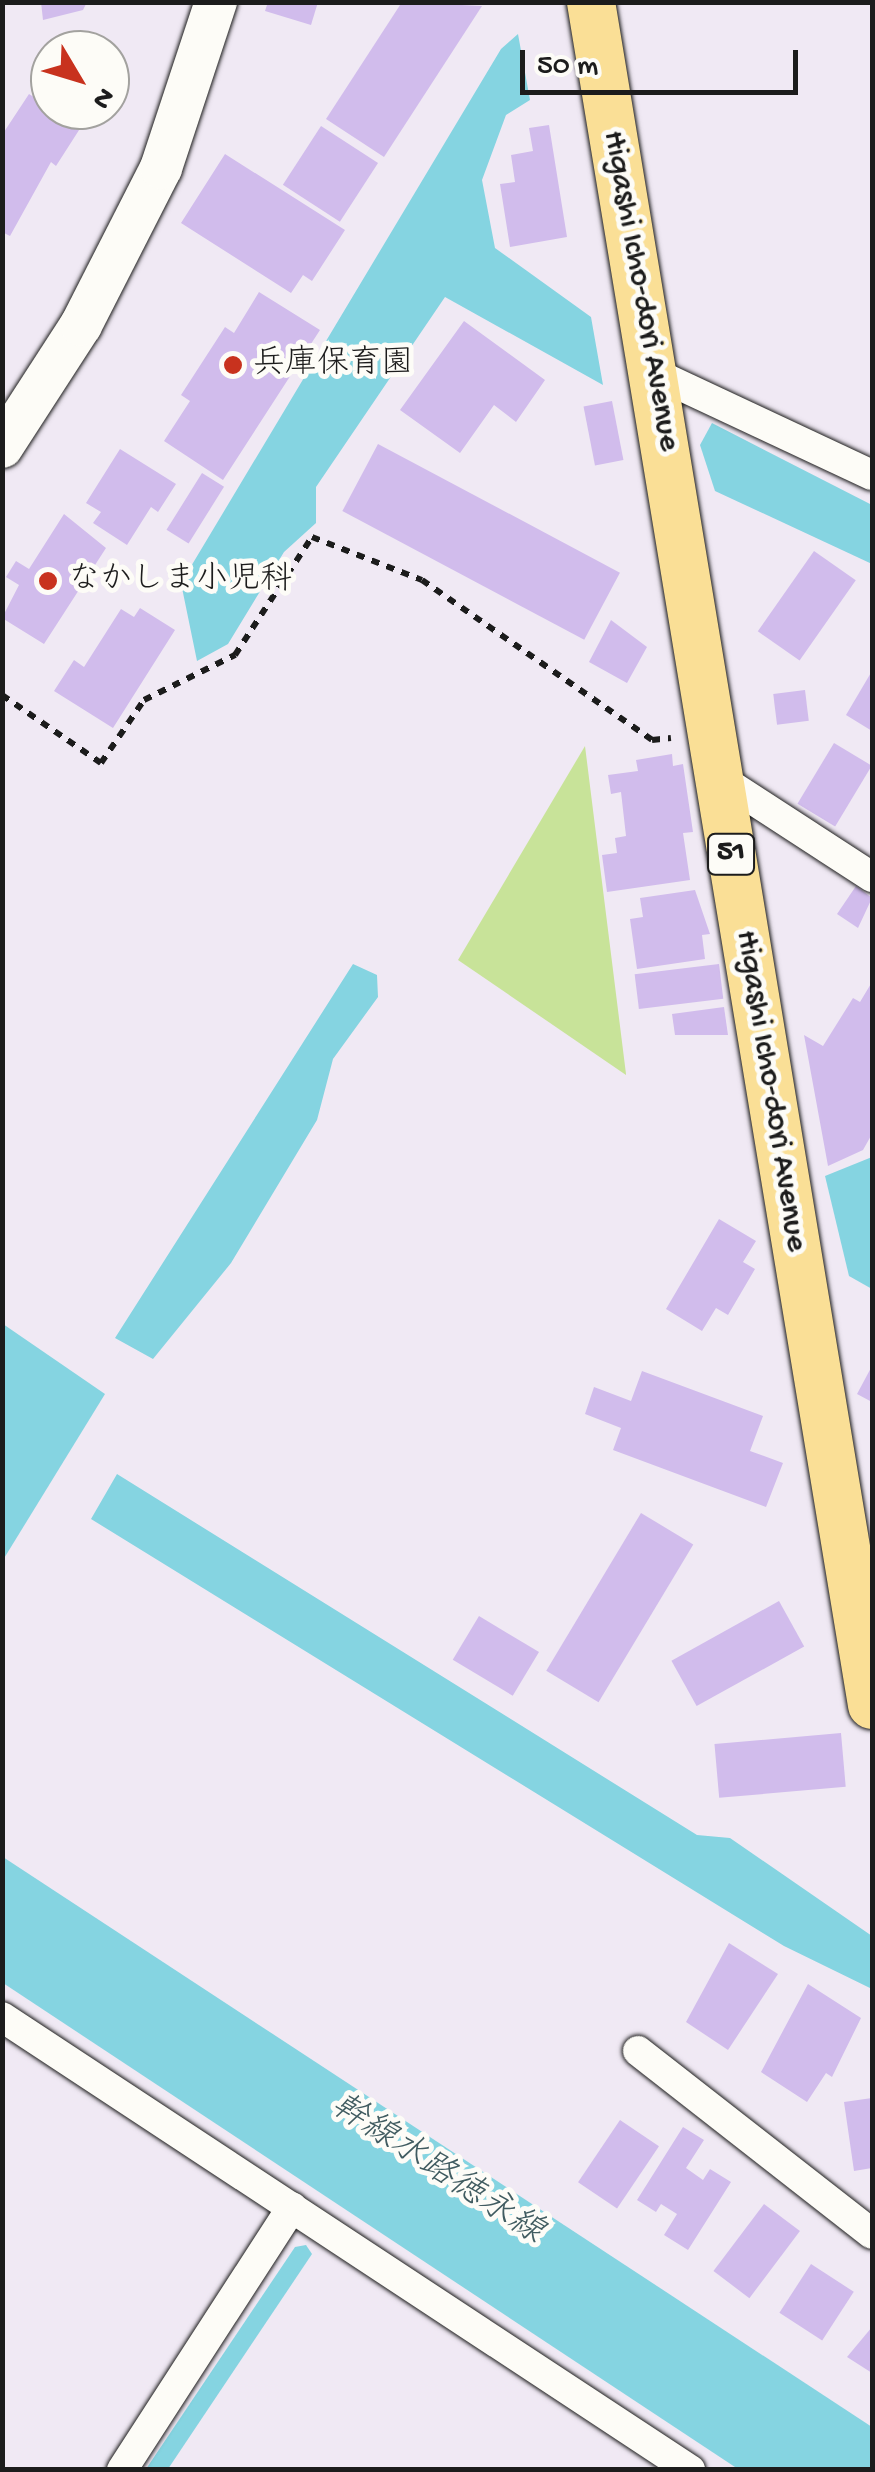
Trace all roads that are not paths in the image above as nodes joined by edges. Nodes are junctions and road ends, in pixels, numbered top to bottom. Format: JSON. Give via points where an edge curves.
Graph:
{"nodes":[{"id":1,"x":216,"y":2,"type":"edge"},
{"id":2,"x":591,"y":2,"type":"edge"},
{"id":3,"x":654,"y":374,"type":"junction"},
{"id":4,"x":2,"y":447,"type":"edge"},
{"id":5,"x":872,"y":474,"type":"edge"},
{"id":6,"x":715,"y":756,"type":"junction"},
{"id":7,"x":872,"y":877,"type":"edge"},
{"id":8,"x":872,"y":1706,"type":"edge"},
{"id":9,"x":2,"y":2017,"type":"edge"},
{"id":10,"x":638,"y":2051,"type":"dead end"},
{"id":11,"x":292,"y":2207,"type":"junction"},
{"id":12,"x":872,"y":2234,"type":"edge"},
{"id":13,"x":122,"y":2470,"type":"edge"},
{"id":14,"x":690,"y":2470,"type":"edge"}],
"edges":[{"from":1,"to":4,"type":"street","via":[[161,168],[81,326]]},
{"from":2,"to":3,"type":"main road","name":"Higashi Icho-dori Avenue","number":"51"},
{"from":3,"to":5,"type":"street"},
{"from":3,"to":6,"type":"main road","name":"Higashi Icho-dori Avenue","number":"51"},
{"from":6,"to":7,"type":"street"},
{"from":6,"to":8,"type":"main road","name":"Higashi Icho-dori Avenue","number":"51"},
{"from":9,"to":11,"type":"street"},
{"from":10,"to":12,"type":"street"},
{"from":11,"to":13,"type":"street"},
{"from":11,"to":14,"type":"street"}]}
